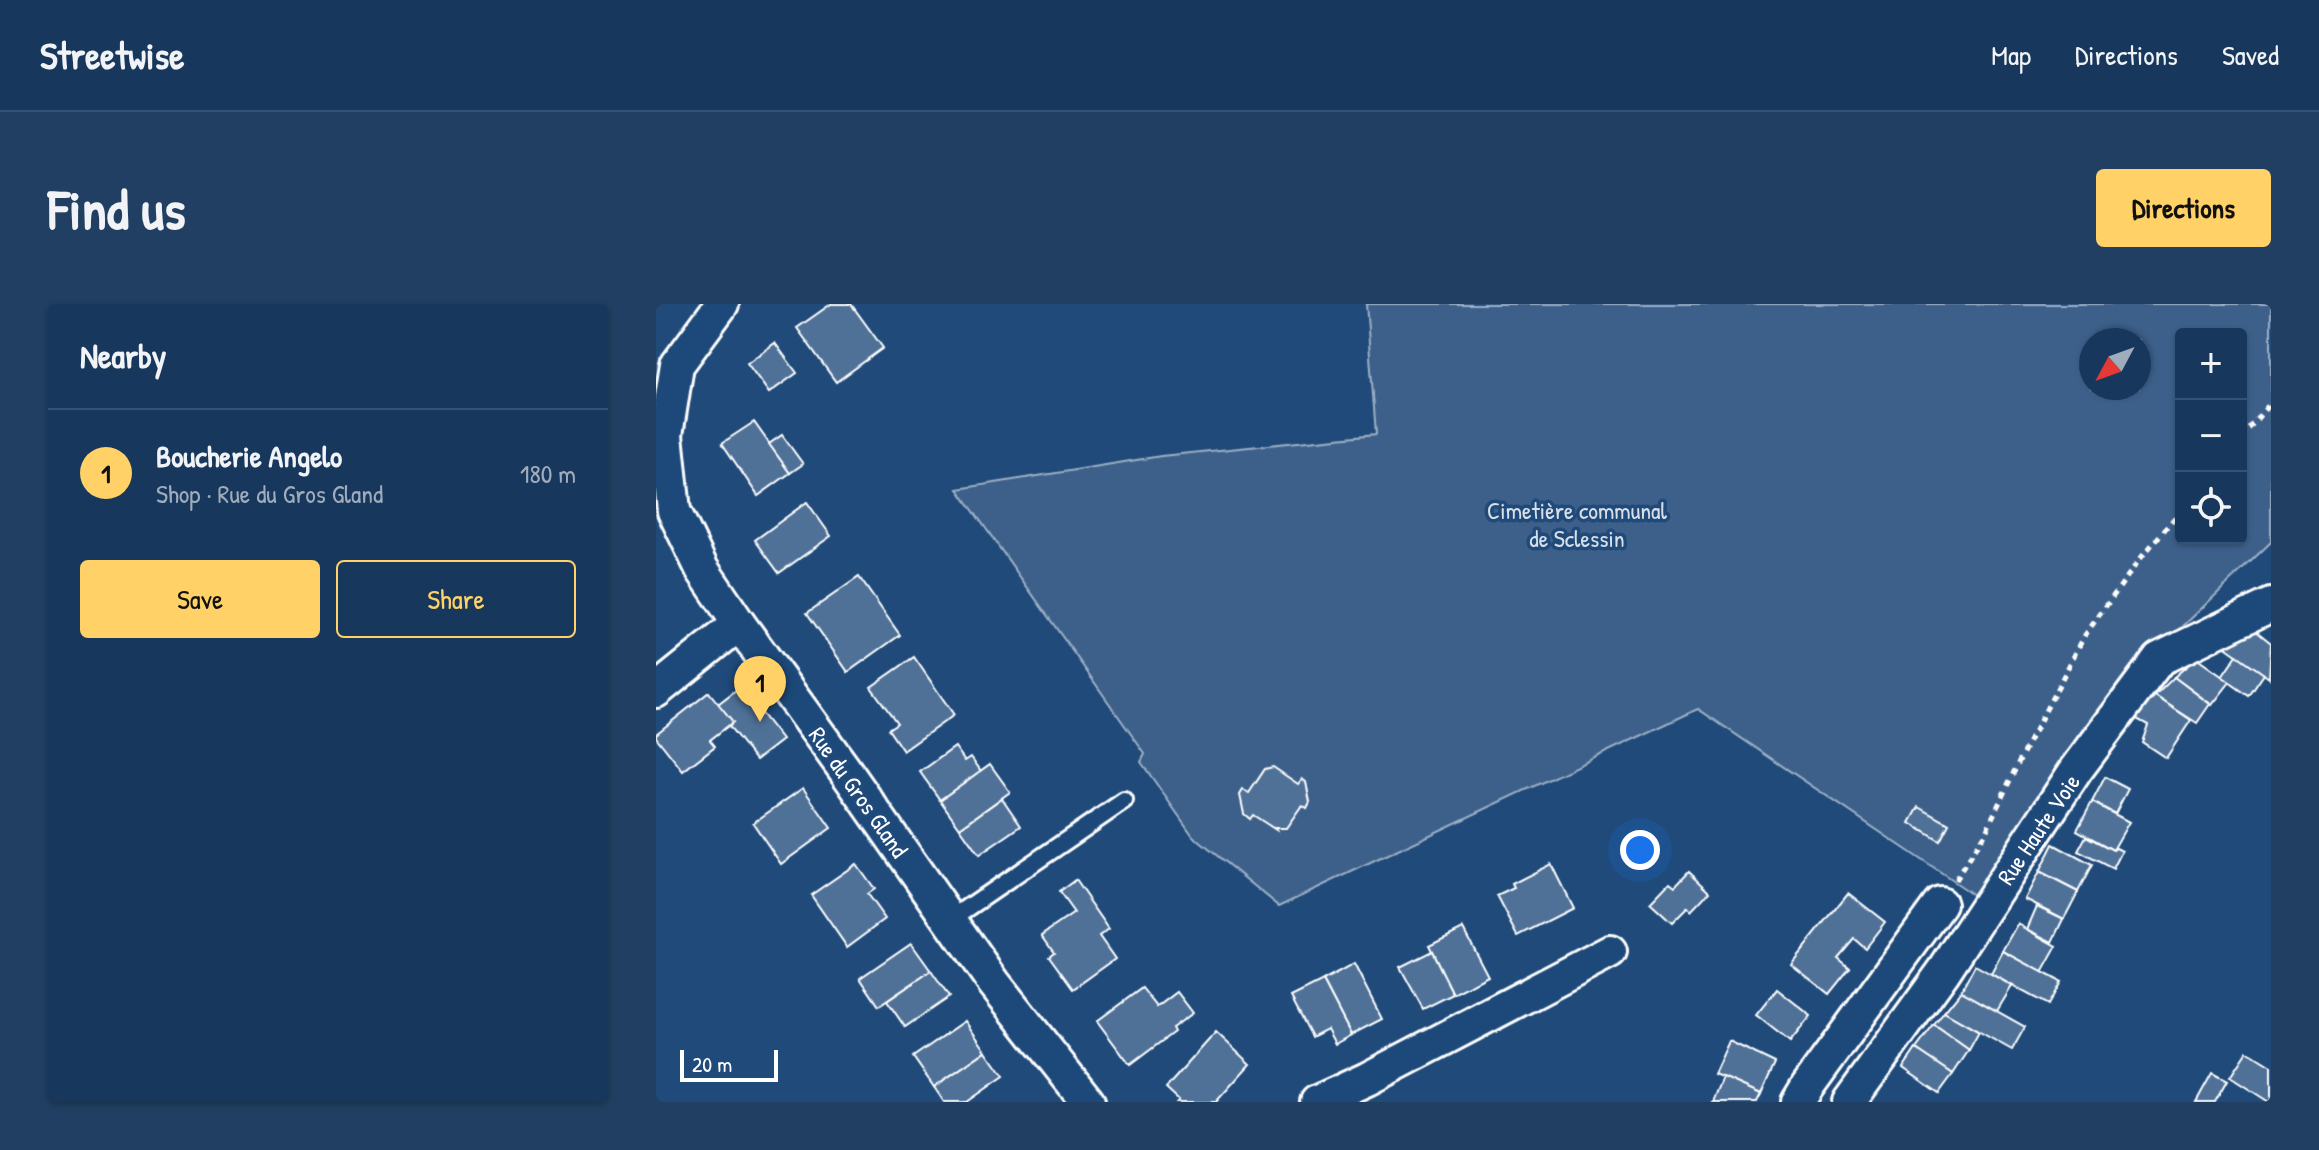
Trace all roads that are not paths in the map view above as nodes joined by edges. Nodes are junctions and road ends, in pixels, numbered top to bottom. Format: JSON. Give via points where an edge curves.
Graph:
{"nodes":[{"id":1,"x":709,"y":312,"type":"edge"},
{"id":2,"x":2271,"y":605,"type":"edge"},
{"id":3,"x":739,"y":624,"type":"junction"},
{"id":4,"x":656,"y":691,"type":"edge"},
{"id":5,"x":1124,"y":801,"type":"dead end"},
{"id":6,"x":1940,"y":904,"type":"road end"},
{"id":7,"x":950,"y":920,"type":"junction"},
{"id":8,"x":1610,"y":952,"type":"dead end"},
{"id":9,"x":1088,"y":1102,"type":"edge"},
{"id":10,"x":1317,"y":1102,"type":"edge"},
{"id":11,"x":1798,"y":1102,"type":"edge"},
{"id":12,"x":1849,"y":1102,"type":"edge"}],
"edges":[{"from":1,"to":3,"type":"street","name":"Rue du Gros Gland","via":[[677,365],[666,435],[674,511],[702,569]]},
{"from":2,"to":12,"type":"street","name":"Rue Haute Voie","via":[[2159,659],[2076,770],[1944,971]]},
{"from":3,"to":4,"type":"street"},
{"from":3,"to":7,"type":"street","name":"Rue du Gros Gland"},
{"from":5,"to":7,"type":"lane"},
{"from":6,"to":11,"type":"street"},
{"from":7,"to":9,"type":"street","name":"Rue du Gros Gland"},
{"from":8,"to":10,"type":"street"}]}
